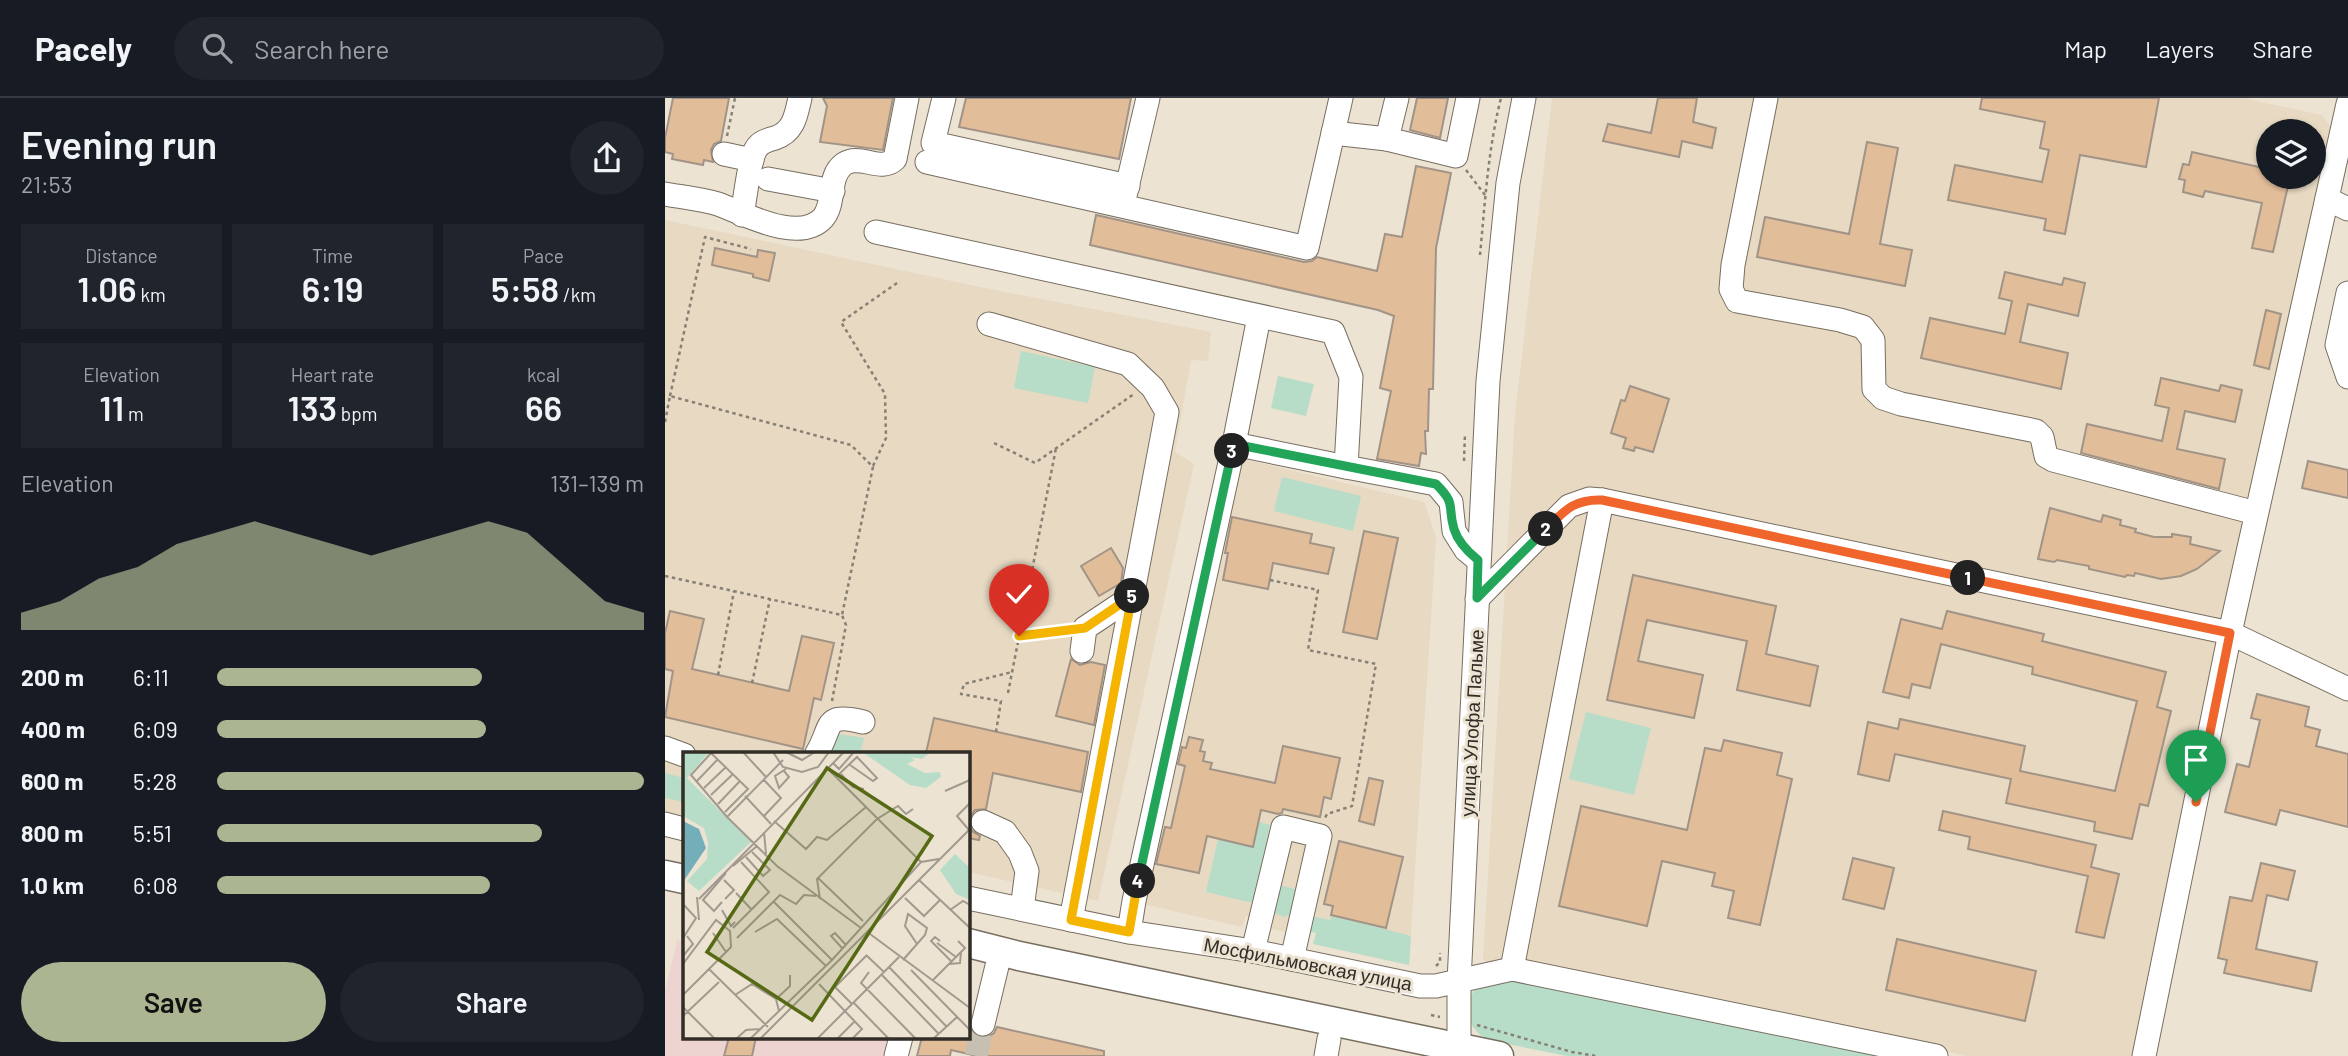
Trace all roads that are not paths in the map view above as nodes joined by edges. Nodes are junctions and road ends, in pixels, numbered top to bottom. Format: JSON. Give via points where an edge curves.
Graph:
{"nodes":[{"id":1,"x":800,"y":98,"type":"edge"},
{"id":2,"x":907,"y":98,"type":"edge"},
{"id":3,"x":944,"y":98,"type":"edge"},
{"id":4,"x":1148,"y":98,"type":"edge"},
{"id":5,"x":1341,"y":98,"type":"edge"},
{"id":6,"x":1397,"y":98,"type":"edge"},
{"id":7,"x":1468,"y":98,"type":"edge"},
{"id":8,"x":1766,"y":98,"type":"edge"},
{"id":9,"x":2333,"y":98,"type":"edge"},
{"id":10,"x":1524,"y":101,"type":"edge"},
{"id":11,"x":2348,"y":103,"type":"edge"},
{"id":12,"x":1333,"y":133,"type":"junction"},
{"id":13,"x":1387,"y":139,"type":"junction"},
{"id":14,"x":724,"y":155,"type":"road end"},
{"id":15,"x":753,"y":160,"type":"junction"},
{"id":16,"x":927,"y":162,"type":"dead end"},
{"id":17,"x":768,"y":179,"type":"dead end"},
{"id":18,"x":833,"y":191,"type":"junction"},
{"id":19,"x":665,"y":194,"type":"edge"},
{"id":20,"x":1126,"y":196,"type":"junction"},
{"id":21,"x":2327,"y":199,"type":"junction"},
{"id":22,"x":2348,"y":209,"type":"edge"},
{"id":23,"x":742,"y":215,"type":"junction"},
{"id":24,"x":876,"y":232,"type":"dead end"},
{"id":25,"x":2348,"y":293,"type":"edge"},
{"id":26,"x":1259,"y":317,"type":"junction"},
{"id":27,"x":989,"y":324,"type":"dead end"},
{"id":28,"x":2348,"y":377,"type":"edge"},
{"id":29,"x":1234,"y":444,"type":"junction"},
{"id":30,"x":1346,"y":467,"type":"junction"},
{"id":31,"x":1602,"y":500,"type":"junction"},
{"id":32,"x":2256,"y":513,"type":"junction"},
{"id":33,"x":1478,"y":560,"type":"junction"},
{"id":34,"x":1132,"y":596,"type":"junction"},
{"id":35,"x":1477,"y":598,"type":"junction"},
{"id":36,"x":2230,"y":633,"type":"junction"},
{"id":37,"x":1082,"y":651,"type":"dead end"},
{"id":38,"x":2348,"y":689,"type":"edge"},
{"id":39,"x":863,"y":722,"type":"dead end"},
{"id":40,"x":665,"y":748,"type":"edge"},
{"id":41,"x":817,"y":752,"type":"edge"},
{"id":42,"x":683,"y":755,"type":"edge"},
{"id":43,"x":983,"y":822,"type":"dead end"},
{"id":44,"x":665,"y":824,"type":"edge"},
{"id":45,"x":683,"y":829,"type":"edge"},
{"id":46,"x":665,"y":875,"type":"edge"},
{"id":47,"x":683,"y":879,"type":"edge"},
{"id":48,"x":665,"y":893,"type":"edge"},
{"id":49,"x":683,"y":897,"type":"edge"},
{"id":50,"x":969,"y":898,"type":"edge"},
{"id":51,"x":1022,"y":909,"type":"junction"},
{"id":52,"x":1071,"y":920,"type":"junction"},
{"id":53,"x":1129,"y":932,"type":"junction"},
{"id":54,"x":969,"y":943,"type":"edge"},
{"id":55,"x":1253,"y":951,"type":"junction"},
{"id":56,"x":969,"y":959,"type":"edge"},
{"id":57,"x":1291,"y":959,"type":"junction"},
{"id":58,"x":997,"y":966,"type":"junction"},
{"id":59,"x":1511,"y":970,"type":"junction"},
{"id":60,"x":1459,"y":982,"type":"junction"},
{"id":61,"x":983,"y":1024,"type":"tunnel mouth"},
{"id":62,"x":901,"y":1038,"type":"edge"},
{"id":63,"x":1328,"y":1047,"type":"edge"},
{"id":64,"x":1459,"y":1052,"type":"edge"},
{"id":65,"x":896,"y":1056,"type":"edge"},
{"id":66,"x":1407,"y":1056,"type":"edge"},
{"id":67,"x":1499,"y":1056,"type":"edge"},
{"id":68,"x":1936,"y":1056,"type":"edge"},
{"id":69,"x":2144,"y":1056,"type":"edge"}],
"edges":[{"from":1,"to":15,"type":"street","via":[[795,122],[760,144]]},
{"from":2,"to":18,"type":"street","via":[[895,159],[884,165],[857,160],[844,164]]},
{"from":3,"to":20,"type":"street","via":[[933,143]]},
{"from":4,"to":20,"type":"street"},
{"from":5,"to":12,"type":"street"},
{"from":6,"to":13,"type":"street"},
{"from":7,"to":13,"type":"street","via":[[1456,156]]},
{"from":8,"to":32,"type":"street","via":[[1733,265],[1731,289],[1737,301],[1863,327],[1873,340],[1874,389],[1882,398],[2036,431],[2046,456],[2053,460]]},
{"from":9,"to":11,"type":"street"},
{"from":10,"to":33,"type":"street","name":"улица Улофа Пальме","via":[[1508,183],[1488,381]]},
{"from":11,"to":21,"type":"street"},
{"from":12,"to":13,"type":"street"},
{"from":12,"to":20,"type":"street","via":[[1307,248]]},
{"from":14,"to":15,"type":"street"},
{"from":15,"to":23,"type":"street"},
{"from":16,"to":20,"type":"street"},
{"from":17,"to":18,"type":"street"},
{"from":18,"to":23,"type":"street","via":[[825,215],[810,227],[798,229]]},
{"from":19,"to":23,"type":"street","via":[[717,204]]},
{"from":21,"to":22,"type":"street"},
{"from":21,"to":32,"type":"street"},
{"from":24,"to":26,"type":"street"},
{"from":25,"to":28,"type":"street","via":[[2337,345]]},
{"from":26,"to":29,"type":"street"},
{"from":26,"to":30,"type":"street","via":[[1333,332],[1351,377]]},
{"from":27,"to":34,"type":"street","via":[[1128,364],[1149,384],[1167,412]]},
{"from":29,"to":30,"type":"street"},
{"from":29,"to":53,"type":"street"},
{"from":30,"to":33,"type":"street","via":[[1436,484],[1451,502],[1454,531]]},
{"from":31,"to":35,"type":"street","via":[[1569,506]]},
{"from":31,"to":36,"type":"street"},
{"from":31,"to":59,"type":"street"},
{"from":32,"to":36,"type":"street"},
{"from":33,"to":35,"type":"street","name":"улица Улофа Пальме"},
{"from":34,"to":37,"type":"street","via":[[1085,628]]},
{"from":34,"to":52,"type":"street"},
{"from":35,"to":60,"type":"street","name":"улица Улофа Пальме"},
{"from":36,"to":38,"type":"street"},
{"from":36,"to":69,"type":"street"},
{"from":39,"to":41,"type":"street","via":[[835,720],[828,725]]},
{"from":40,"to":42,"type":"street"},
{"from":43,"to":51,"type":"street","via":[[1005,832],[1020,853],[1027,871]]},
{"from":44,"to":45,"type":"street"},
{"from":46,"to":47,"type":"main road"},
{"from":48,"to":49,"type":"main road"},
{"from":50,"to":51,"type":"street","name":"Мосфильмовская улица"},
{"from":51,"to":52,"type":"street","name":"Мосфильмовская улица"},
{"from":52,"to":53,"type":"street","name":"Мосфильмовская улица"},
{"from":53,"to":55,"type":"street","name":"Мосфильмовская улица"},
{"from":54,"to":64,"type":"main road"},
{"from":55,"to":57,"type":"street","name":"Мосфильмовская улица"},
{"from":55,"to":57,"type":"street","via":[[1283,827],[1320,836]]},
{"from":56,"to":58,"type":"main road"},
{"from":57,"to":60,"type":"street","name":"Мосфильмовская улица","via":[[1420,986]]},
{"from":58,"to":61,"type":"street"},
{"from":58,"to":63,"type":"main road"},
{"from":59,"to":60,"type":"street","name":"Мосфильмовская улица"},
{"from":59,"to":68,"type":"street","name":"Мосфильмовская улица"},
{"from":60,"to":64,"type":"street","name":"улица Улофа Пальме"},
{"from":62,"to":65,"type":"street"},
{"from":63,"to":66,"type":"main road"},
{"from":64,"to":67,"type":"main road"}]}
